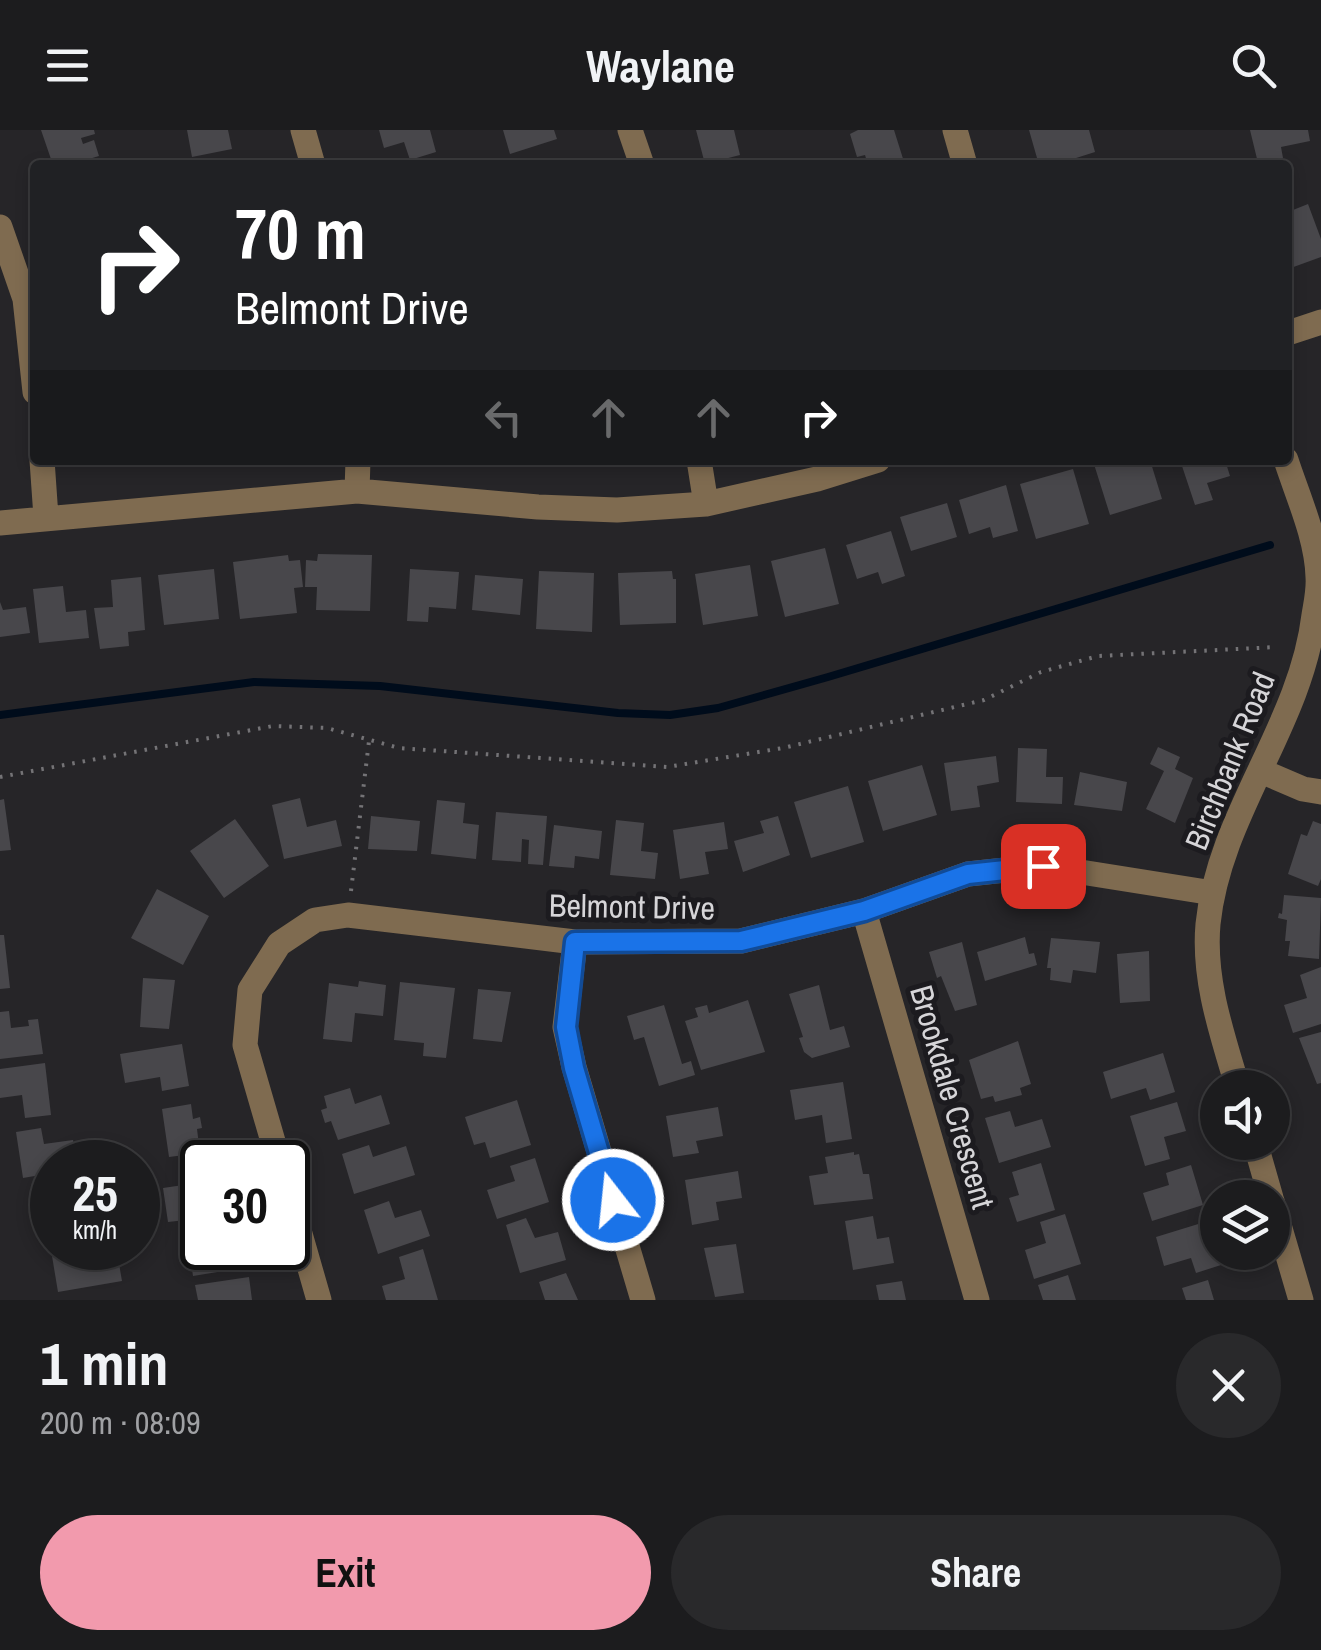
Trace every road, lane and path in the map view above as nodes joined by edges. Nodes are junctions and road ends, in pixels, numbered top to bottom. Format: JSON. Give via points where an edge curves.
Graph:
{"nodes":[{"id":1,"x":303,"y":130,"type":"edge"},
{"id":2,"x":630,"y":130,"type":"edge"},
{"id":3,"x":955,"y":130,"type":"edge"},
{"id":4,"x":312,"y":160,"type":"edge"},
{"id":5,"x":640,"y":160,"type":"edge"},
{"id":6,"x":964,"y":160,"type":"edge"},
{"id":7,"x":0,"y":227,"type":"edge"},
{"id":8,"x":1321,"y":322,"type":"edge"},
{"id":9,"x":1292,"y":332,"type":"edge"},
{"id":10,"x":30,"y":346,"type":"edge"},
{"id":11,"x":42,"y":465,"type":"edge"},
{"id":12,"x":358,"y":465,"type":"edge"},
{"id":13,"x":700,"y":465,"type":"edge"},
{"id":14,"x":862,"y":465,"type":"edge"},
{"id":15,"x":1288,"y":465,"type":"edge"},
{"id":16,"x":357,"y":491,"type":"junction"},
{"id":17,"x":706,"y":504,"type":"junction"},
{"id":18,"x":46,"y":518,"type":"junction"},
{"id":19,"x":0,"y":523,"type":"edge"},
{"id":20,"x":1317,"y":622,"type":"edge"},
{"id":21,"x":1277,"y":647,"type":"dead end"},
{"id":22,"x":369,"y":740,"type":"junction"},
{"id":23,"x":1261,"y":771,"type":"junction"},
{"id":24,"x":0,"y":777,"type":"edge"},
{"id":25,"x":1321,"y":792,"type":"edge"},
{"id":26,"x":1213,"y":894,"type":"junction"},
{"id":27,"x":864,"y":911,"type":"junction"},
{"id":28,"x":348,"y":915,"type":"junction"},
{"id":29,"x":575,"y":942,"type":"junction"},
{"id":30,"x":1233,"y":1070,"type":"edge"},
{"id":31,"x":272,"y":1140,"type":"edge"},
{"id":32,"x":1290,"y":1262,"type":"edge"},
{"id":33,"x":310,"y":1269,"type":"edge"},
{"id":34,"x":319,"y":1300,"type":"edge"},
{"id":35,"x":643,"y":1300,"type":"edge"},
{"id":36,"x":977,"y":1300,"type":"edge"},
{"id":37,"x":1301,"y":1300,"type":"edge"}],
"edges":[{"from":1,"to":4,"type":"street"},
{"from":2,"to":5,"type":"street"},
{"from":3,"to":6,"type":"street"},
{"from":7,"to":10,"type":"street","via":[[25,299]]},
{"from":8,"to":9,"type":"street"},
{"from":11,"to":18,"type":"street"},
{"from":12,"to":16,"type":"street"},
{"from":13,"to":17,"type":"street"},
{"from":14,"to":17,"type":"street"},
{"from":15,"to":20,"type":"street","name":"Birchbank Road","via":[[1311,540]]},
{"from":16,"to":17,"type":"street","via":[[617,510]]},
{"from":16,"to":18,"type":"street"},
{"from":18,"to":19,"type":"street"},
{"from":20,"to":23,"type":"street","name":"Birchbank Road"},
{"from":21,"to":22,"type":"path","via":[[1098,656],[1041,672],[984,700],[784,748],[667,767],[399,748]]},
{"from":22,"to":24,"type":"path","via":[[326,728],[274,726]]},
{"from":22,"to":28,"type":"path"},
{"from":23,"to":25,"type":"street"},
{"from":23,"to":26,"type":"street","name":"Birchbank Road"},
{"from":26,"to":27,"type":"street","name":"Belmont Drive","via":[[1043,866],[968,874]]},
{"from":26,"to":30,"type":"street","name":"Birchbank Road","via":[[1208,970]]},
{"from":27,"to":29,"type":"street","name":"Belmont Drive","via":[[741,941]]},
{"from":27,"to":36,"type":"street","name":"Brookdale Crescent"},
{"from":28,"to":29,"type":"street","name":"Belmont Drive"},
{"from":28,"to":31,"type":"street","name":"Belmont Drive","via":[[315,920],[279,944],[250,990],[244,1045]]},
{"from":29,"to":35,"type":"street","via":[[566,1027]]},
{"from":32,"to":37,"type":"street"},
{"from":33,"to":34,"type":"street"}]}
